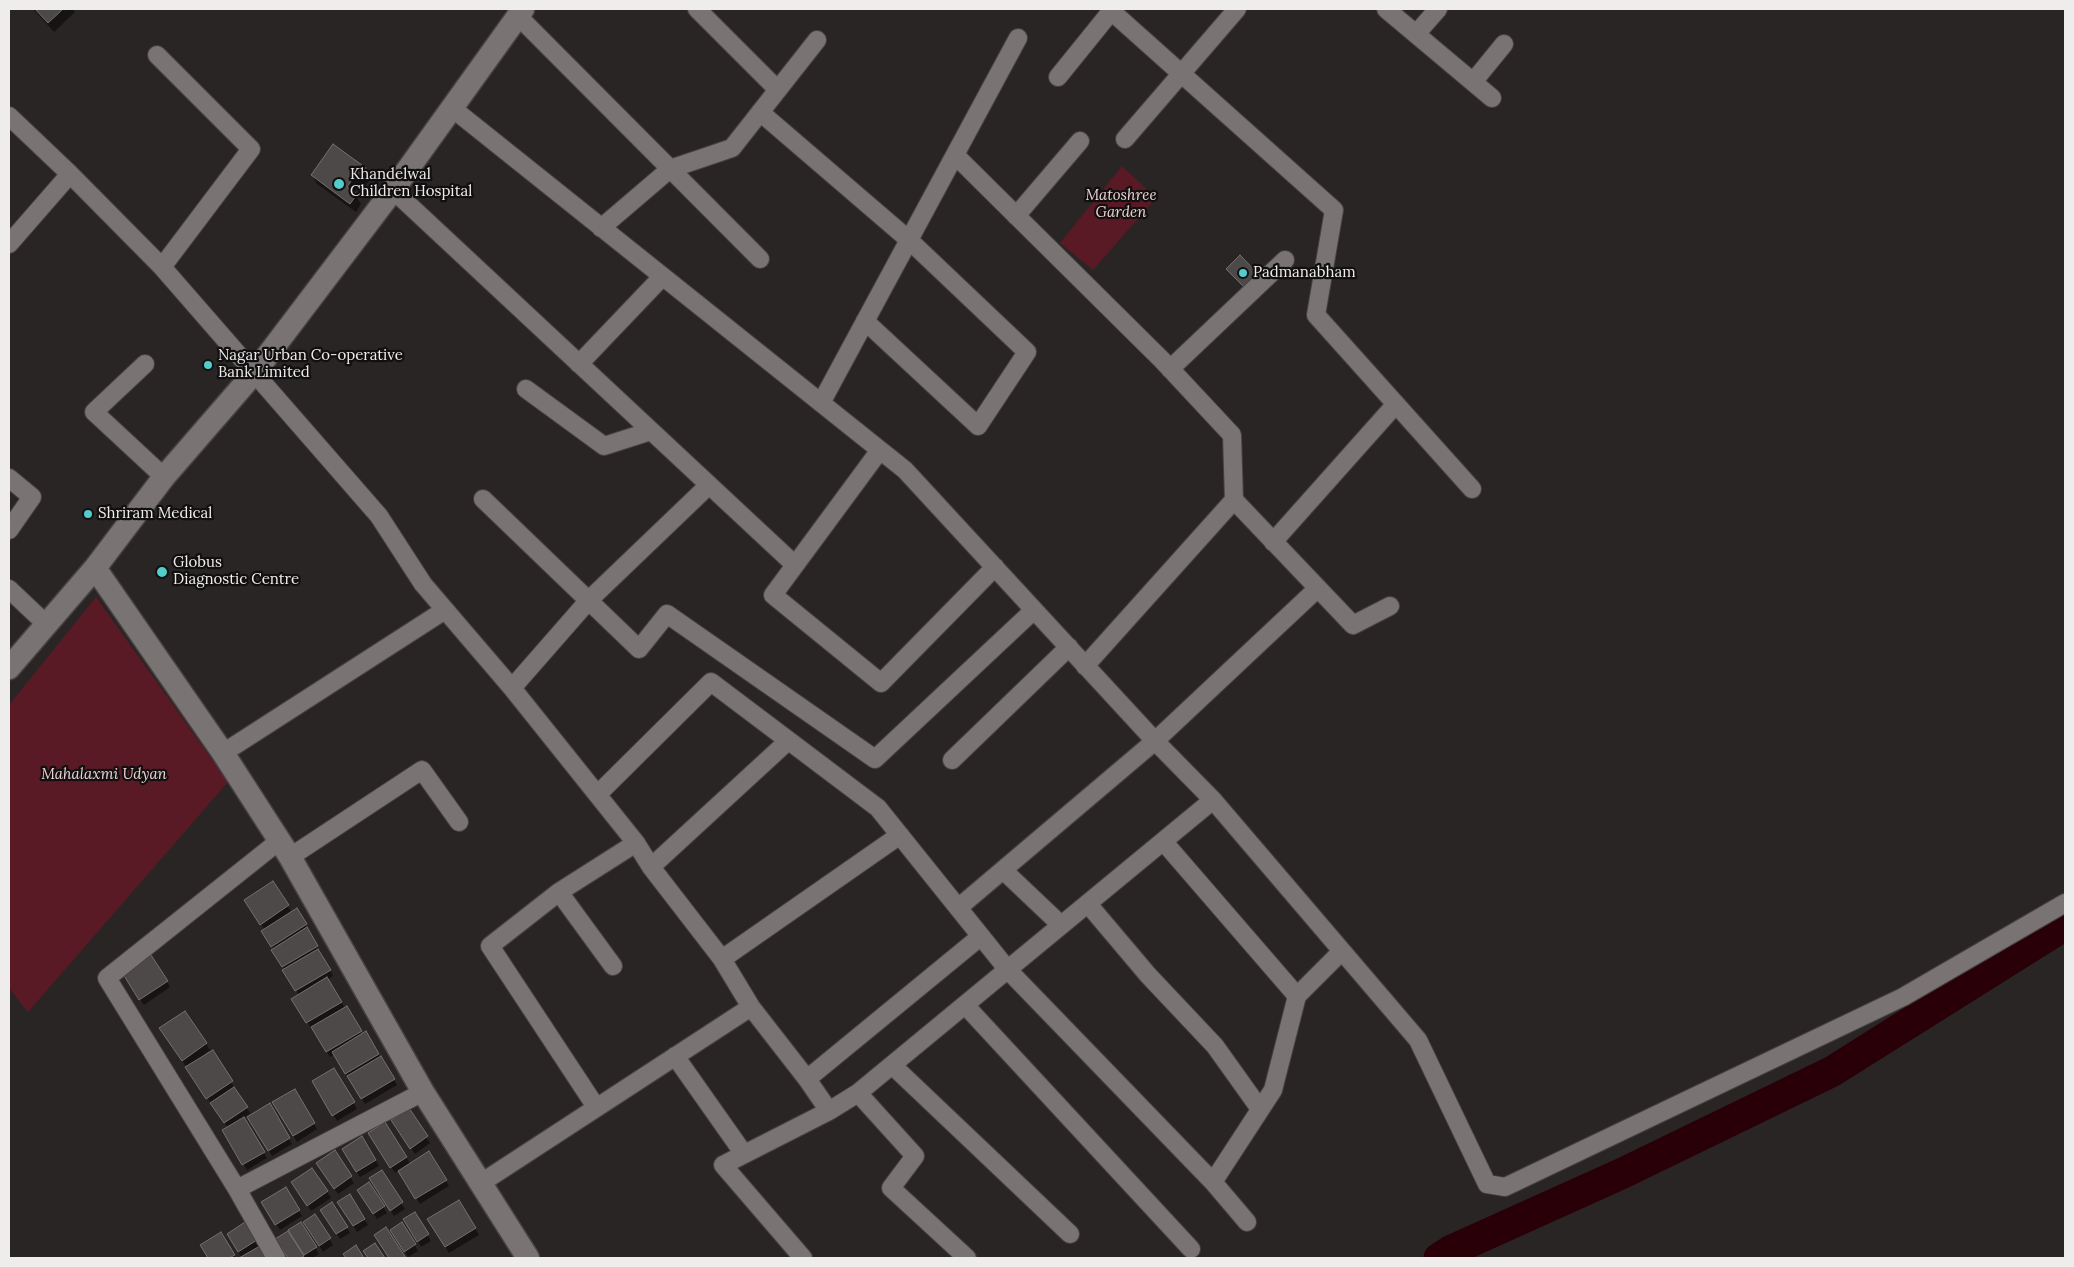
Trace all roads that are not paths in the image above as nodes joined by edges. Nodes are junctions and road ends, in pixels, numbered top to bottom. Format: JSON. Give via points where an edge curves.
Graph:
{"nodes":[{"id":1,"x":697,"y":9,"type":"edge"},
{"id":2,"x":1111,"y":9,"type":"edge"},
{"id":3,"x":1237,"y":9,"type":"edge"},
{"id":4,"x":1386,"y":9,"type":"edge"},
{"id":5,"x":1438,"y":9,"type":"edge"},
{"id":6,"x":521,"y":12,"type":"edge"},
{"id":7,"x":1416,"y":34,"type":"junction"},
{"id":8,"x":1018,"y":38,"type":"dead end"},
{"id":9,"x":817,"y":40,"type":"dead end"},
{"id":10,"x":1504,"y":44,"type":"dead end"},
{"id":11,"x":157,"y":55,"type":"dead end"},
{"id":12,"x":1181,"y":73,"type":"junction"},
{"id":13,"x":1058,"y":76,"type":"dead end"},
{"id":14,"x":1473,"y":82,"type":"junction"},
{"id":15,"x":778,"y":90,"type":"junction"},
{"id":16,"x":1492,"y":98,"type":"dead end"},
{"id":17,"x":452,"y":108,"type":"junction"},
{"id":18,"x":760,"y":112,"type":"junction"},
{"id":19,"x":9,"y":116,"type":"edge"},
{"id":20,"x":1125,"y":139,"type":"dead end"},
{"id":21,"x":1080,"y":141,"type":"dead end"},
{"id":22,"x":954,"y":155,"type":"junction"},
{"id":23,"x":670,"y":170,"type":"junction"},
{"id":24,"x":70,"y":174,"type":"junction"},
{"id":25,"x":393,"y":190,"type":"junction"},
{"id":26,"x":1016,"y":216,"type":"junction"},
{"id":27,"x":601,"y":228,"type":"junction"},
{"id":28,"x":909,"y":240,"type":"junction"},
{"id":29,"x":9,"y":244,"type":"edge"},
{"id":30,"x":760,"y":258,"type":"dead end"},
{"id":31,"x":1285,"y":260,"type":"dead end"},
{"id":32,"x":162,"y":267,"type":"junction"},
{"id":33,"x":662,"y":277,"type":"junction"},
{"id":34,"x":864,"y":321,"type":"junction"},
{"id":35,"x":145,"y":364,"type":"dead end"},
{"id":36,"x":579,"y":364,"type":"junction"},
{"id":37,"x":1170,"y":369,"type":"junction"},
{"id":38,"x":255,"y":372,"type":"junction"},
{"id":39,"x":526,"y":389,"type":"dead end"},
{"id":40,"x":821,"y":403,"type":"junction"},
{"id":41,"x":1396,"y":404,"type":"junction"},
{"id":42,"x":651,"y":431,"type":"junction"},
{"id":43,"x":880,"y":450,"type":"junction"},
{"id":44,"x":164,"y":477,"type":"junction"},
{"id":45,"x":9,"y":478,"type":"edge"},
{"id":46,"x":709,"y":485,"type":"junction"},
{"id":47,"x":1472,"y":489,"type":"dead end"},
{"id":48,"x":483,"y":499,"type":"dead end"},
{"id":49,"x":1234,"y":500,"type":"junction"},
{"id":50,"x":9,"y":530,"type":"edge"},
{"id":51,"x":1273,"y":542,"type":"junction"},
{"id":52,"x":795,"y":564,"type":"junction"},
{"id":53,"x":995,"y":567,"type":"junction"},
{"id":54,"x":95,"y":568,"type":"junction"},
{"id":55,"x":1318,"y":588,"type":"junction"},
{"id":56,"x":9,"y":589,"type":"edge"},
{"id":57,"x":588,"y":600,"type":"junction"},
{"id":58,"x":1390,"y":606,"type":"dead end"},
{"id":59,"x":445,"y":610,"type":"junction"},
{"id":60,"x":1034,"y":610,"type":"junction"},
{"id":61,"x":46,"y":624,"type":"junction"},
{"id":62,"x":1069,"y":647,"type":"junction"},
{"id":63,"x":1085,"y":666,"type":"junction"},
{"id":64,"x":9,"y":668,"type":"edge"},
{"id":65,"x":512,"y":688,"type":"junction"},
{"id":66,"x":788,"y":740,"type":"junction"},
{"id":67,"x":1155,"y":741,"type":"junction"},
{"id":68,"x":223,"y":753,"type":"junction"},
{"id":69,"x":952,"y":760,"type":"dead end"},
{"id":70,"x":598,"y":794,"type":"junction"},
{"id":71,"x":1213,"y":800,"type":"junction"},
{"id":72,"x":460,"y":822,"type":"dead end"},
{"id":73,"x":900,"y":835,"type":"junction"},
{"id":74,"x":1163,"y":841,"type":"junction"},
{"id":75,"x":636,"y":843,"type":"junction"},
{"id":76,"x":285,"y":849,"type":"junction"},
{"id":77,"x":651,"y":867,"type":"junction"},
{"id":78,"x":1003,"y":870,"type":"junction"},
{"id":79,"x":559,"y":892,"type":"junction"},
{"id":80,"x":2065,"y":903,"type":"edge"},
{"id":81,"x":1088,"y":904,"type":"junction"},
{"id":82,"x":958,"y":908,"type":"junction"},
{"id":83,"x":1061,"y":925,"type":"junction"},
{"id":84,"x":980,"y":937,"type":"junction"},
{"id":85,"x":1342,"y":951,"type":"junction"},
{"id":86,"x":722,"y":959,"type":"junction"},
{"id":87,"x":612,"y":966,"type":"dead end"},
{"id":88,"x":1008,"y":970,"type":"junction"},
{"id":89,"x":1297,"y":996,"type":"junction"},
{"id":90,"x":965,"y":1005,"type":"junction"},
{"id":91,"x":751,"y":1006,"type":"junction"},
{"id":92,"x":675,"y":1056,"type":"junction"},
{"id":93,"x":892,"y":1065,"type":"junction"},
{"id":94,"x":807,"y":1079,"type":"junction"},
{"id":95,"x":424,"y":1092,"type":"junction"},
{"id":96,"x":858,"y":1093,"type":"junction"},
{"id":97,"x":596,"y":1107,"type":"junction"},
{"id":98,"x":1260,"y":1109,"type":"junction"},
{"id":99,"x":828,"y":1111,"type":"junction"},
{"id":100,"x":744,"y":1154,"type":"junction"},
{"id":101,"x":1213,"y":1182,"type":"junction"},
{"id":102,"x":481,"y":1183,"type":"junction"},
{"id":103,"x":237,"y":1190,"type":"junction"},
{"id":104,"x":1247,"y":1222,"type":"dead end"},
{"id":105,"x":1070,"y":1234,"type":"dead end"},
{"id":106,"x":1191,"y":1249,"type":"dead end"},
{"id":107,"x":276,"y":1258,"type":"edge"},
{"id":108,"x":527,"y":1258,"type":"edge"},
{"id":109,"x":803,"y":1258,"type":"edge"},
{"id":110,"x":967,"y":1258,"type":"edge"}],
"edges":[{"from":1,"to":15,"type":"street"},
{"from":2,"to":12,"type":"street"},
{"from":2,"to":13,"type":"street"},
{"from":3,"to":12,"type":"street"},
{"from":4,"to":7,"type":"street"},
{"from":5,"to":7,"type":"street"},
{"from":6,"to":17,"type":"street"},
{"from":6,"to":23,"type":"street"},
{"from":7,"to":14,"type":"street"},
{"from":8,"to":22,"type":"street"},
{"from":9,"to":15,"type":"street"},
{"from":10,"to":14,"type":"street"},
{"from":11,"to":32,"type":"street","via":[[251,149]]},
{"from":12,"to":20,"type":"street"},
{"from":12,"to":41,"type":"street","via":[[1334,210],[1316,315]]},
{"from":14,"to":16,"type":"street"},
{"from":15,"to":18,"type":"street"},
{"from":17,"to":25,"type":"street"},
{"from":17,"to":27,"type":"street"},
{"from":18,"to":23,"type":"street","via":[[732,148]]},
{"from":18,"to":28,"type":"street"},
{"from":19,"to":24,"type":"street"},
{"from":21,"to":26,"type":"street"},
{"from":22,"to":26,"type":"street"},
{"from":22,"to":28,"type":"street"},
{"from":23,"to":27,"type":"street"},
{"from":23,"to":30,"type":"street"},
{"from":24,"to":29,"type":"street"},
{"from":24,"to":32,"type":"street"},
{"from":25,"to":36,"type":"street"},
{"from":25,"to":38,"type":"street"},
{"from":26,"to":37,"type":"street"},
{"from":27,"to":33,"type":"street"},
{"from":28,"to":34,"type":"street"},
{"from":28,"to":34,"type":"street","via":[[1027,352],[978,426]]},
{"from":31,"to":37,"type":"street"},
{"from":32,"to":38,"type":"street"},
{"from":33,"to":36,"type":"street"},
{"from":33,"to":40,"type":"street"},
{"from":34,"to":40,"type":"street"},
{"from":35,"to":44,"type":"street","via":[[94,412]]},
{"from":36,"to":42,"type":"street"},
{"from":37,"to":49,"type":"street","via":[[1232,436]]},
{"from":38,"to":44,"type":"street"},
{"from":38,"to":59,"type":"street","via":[[379,516]]},
{"from":39,"to":42,"type":"street","via":[[604,446]]},
{"from":40,"to":43,"type":"street"},
{"from":41,"to":47,"type":"street"},
{"from":41,"to":51,"type":"street"},
{"from":42,"to":46,"type":"street"},
{"from":43,"to":52,"type":"street"},
{"from":43,"to":53,"type":"street","via":[[904,470]]},
{"from":44,"to":54,"type":"street"},
{"from":45,"to":50,"type":"street","via":[[32,497]]},
{"from":46,"to":52,"type":"street"},
{"from":46,"to":57,"type":"street"},
{"from":48,"to":57,"type":"street"},
{"from":49,"to":51,"type":"street"},
{"from":49,"to":63,"type":"street"},
{"from":51,"to":55,"type":"street"},
{"from":52,"to":53,"type":"street","via":[[773,595],[881,683]]},
{"from":53,"to":60,"type":"street"},
{"from":54,"to":61,"type":"street"},
{"from":54,"to":68,"type":"street"},
{"from":55,"to":58,"type":"street","via":[[1353,625]]},
{"from":55,"to":67,"type":"street"},
{"from":56,"to":61,"type":"street"},
{"from":57,"to":60,"type":"street","via":[[639,649],[667,614],[875,759]]},
{"from":57,"to":65,"type":"street"},
{"from":59,"to":65,"type":"street"},
{"from":59,"to":68,"type":"street"},
{"from":60,"to":62,"type":"street"},
{"from":61,"to":64,"type":"street"},
{"from":62,"to":63,"type":"street"},
{"from":62,"to":69,"type":"street"},
{"from":63,"to":67,"type":"street"},
{"from":65,"to":70,"type":"street"},
{"from":66,"to":70,"type":"street","via":[[711,682]]},
{"from":66,"to":73,"type":"street","via":[[878,808]]},
{"from":66,"to":77,"type":"street"},
{"from":67,"to":71,"type":"street"},
{"from":67,"to":78,"type":"street"},
{"from":68,"to":76,"type":"street"},
{"from":70,"to":75,"type":"street"},
{"from":71,"to":74,"type":"street"},
{"from":71,"to":85,"type":"street"},
{"from":72,"to":76,"type":"street","via":[[422,770]]},
{"from":73,"to":82,"type":"street"},
{"from":73,"to":86,"type":"street"},
{"from":74,"to":81,"type":"street"},
{"from":74,"to":89,"type":"street"},
{"from":75,"to":77,"type":"street"},
{"from":75,"to":79,"type":"street"},
{"from":76,"to":95,"type":"street"},
{"from":76,"to":103,"type":"street","via":[[107,978]]},
{"from":77,"to":86,"type":"street"},
{"from":78,"to":82,"type":"street"},
{"from":78,"to":83,"type":"street"},
{"from":79,"to":87,"type":"street"},
{"from":79,"to":97,"type":"street","via":[[490,946]]},
{"from":80,"to":85,"type":"street","via":[[1903,997],[1505,1187],[1487,1184],[1418,1040]]},
{"from":81,"to":83,"type":"street"},
{"from":81,"to":98,"type":"street","via":[[1148,975],[1215,1046]]},
{"from":82,"to":84,"type":"street"},
{"from":83,"to":88,"type":"street"},
{"from":84,"to":88,"type":"street"},
{"from":84,"to":94,"type":"street"},
{"from":85,"to":89,"type":"street"},
{"from":86,"to":91,"type":"street"},
{"from":88,"to":90,"type":"street"},
{"from":88,"to":101,"type":"street"},
{"from":89,"to":98,"type":"street","via":[[1273,1090]]},
{"from":90,"to":93,"type":"street"},
{"from":90,"to":106,"type":"street"},
{"from":91,"to":92,"type":"street"},
{"from":91,"to":94,"type":"street"},
{"from":92,"to":97,"type":"street"},
{"from":92,"to":100,"type":"street"},
{"from":93,"to":96,"type":"street"},
{"from":93,"to":105,"type":"street"},
{"from":94,"to":99,"type":"street"},
{"from":95,"to":102,"type":"street"},
{"from":95,"to":103,"type":"street"},
{"from":96,"to":99,"type":"street"},
{"from":96,"to":110,"type":"street","via":[[915,1156],[891,1188]]},
{"from":97,"to":102,"type":"street"},
{"from":98,"to":101,"type":"street"},
{"from":99,"to":100,"type":"street"},
{"from":100,"to":109,"type":"street","via":[[723,1165]]},
{"from":101,"to":104,"type":"street"},
{"from":102,"to":108,"type":"street"},
{"from":103,"to":107,"type":"street"}]}
